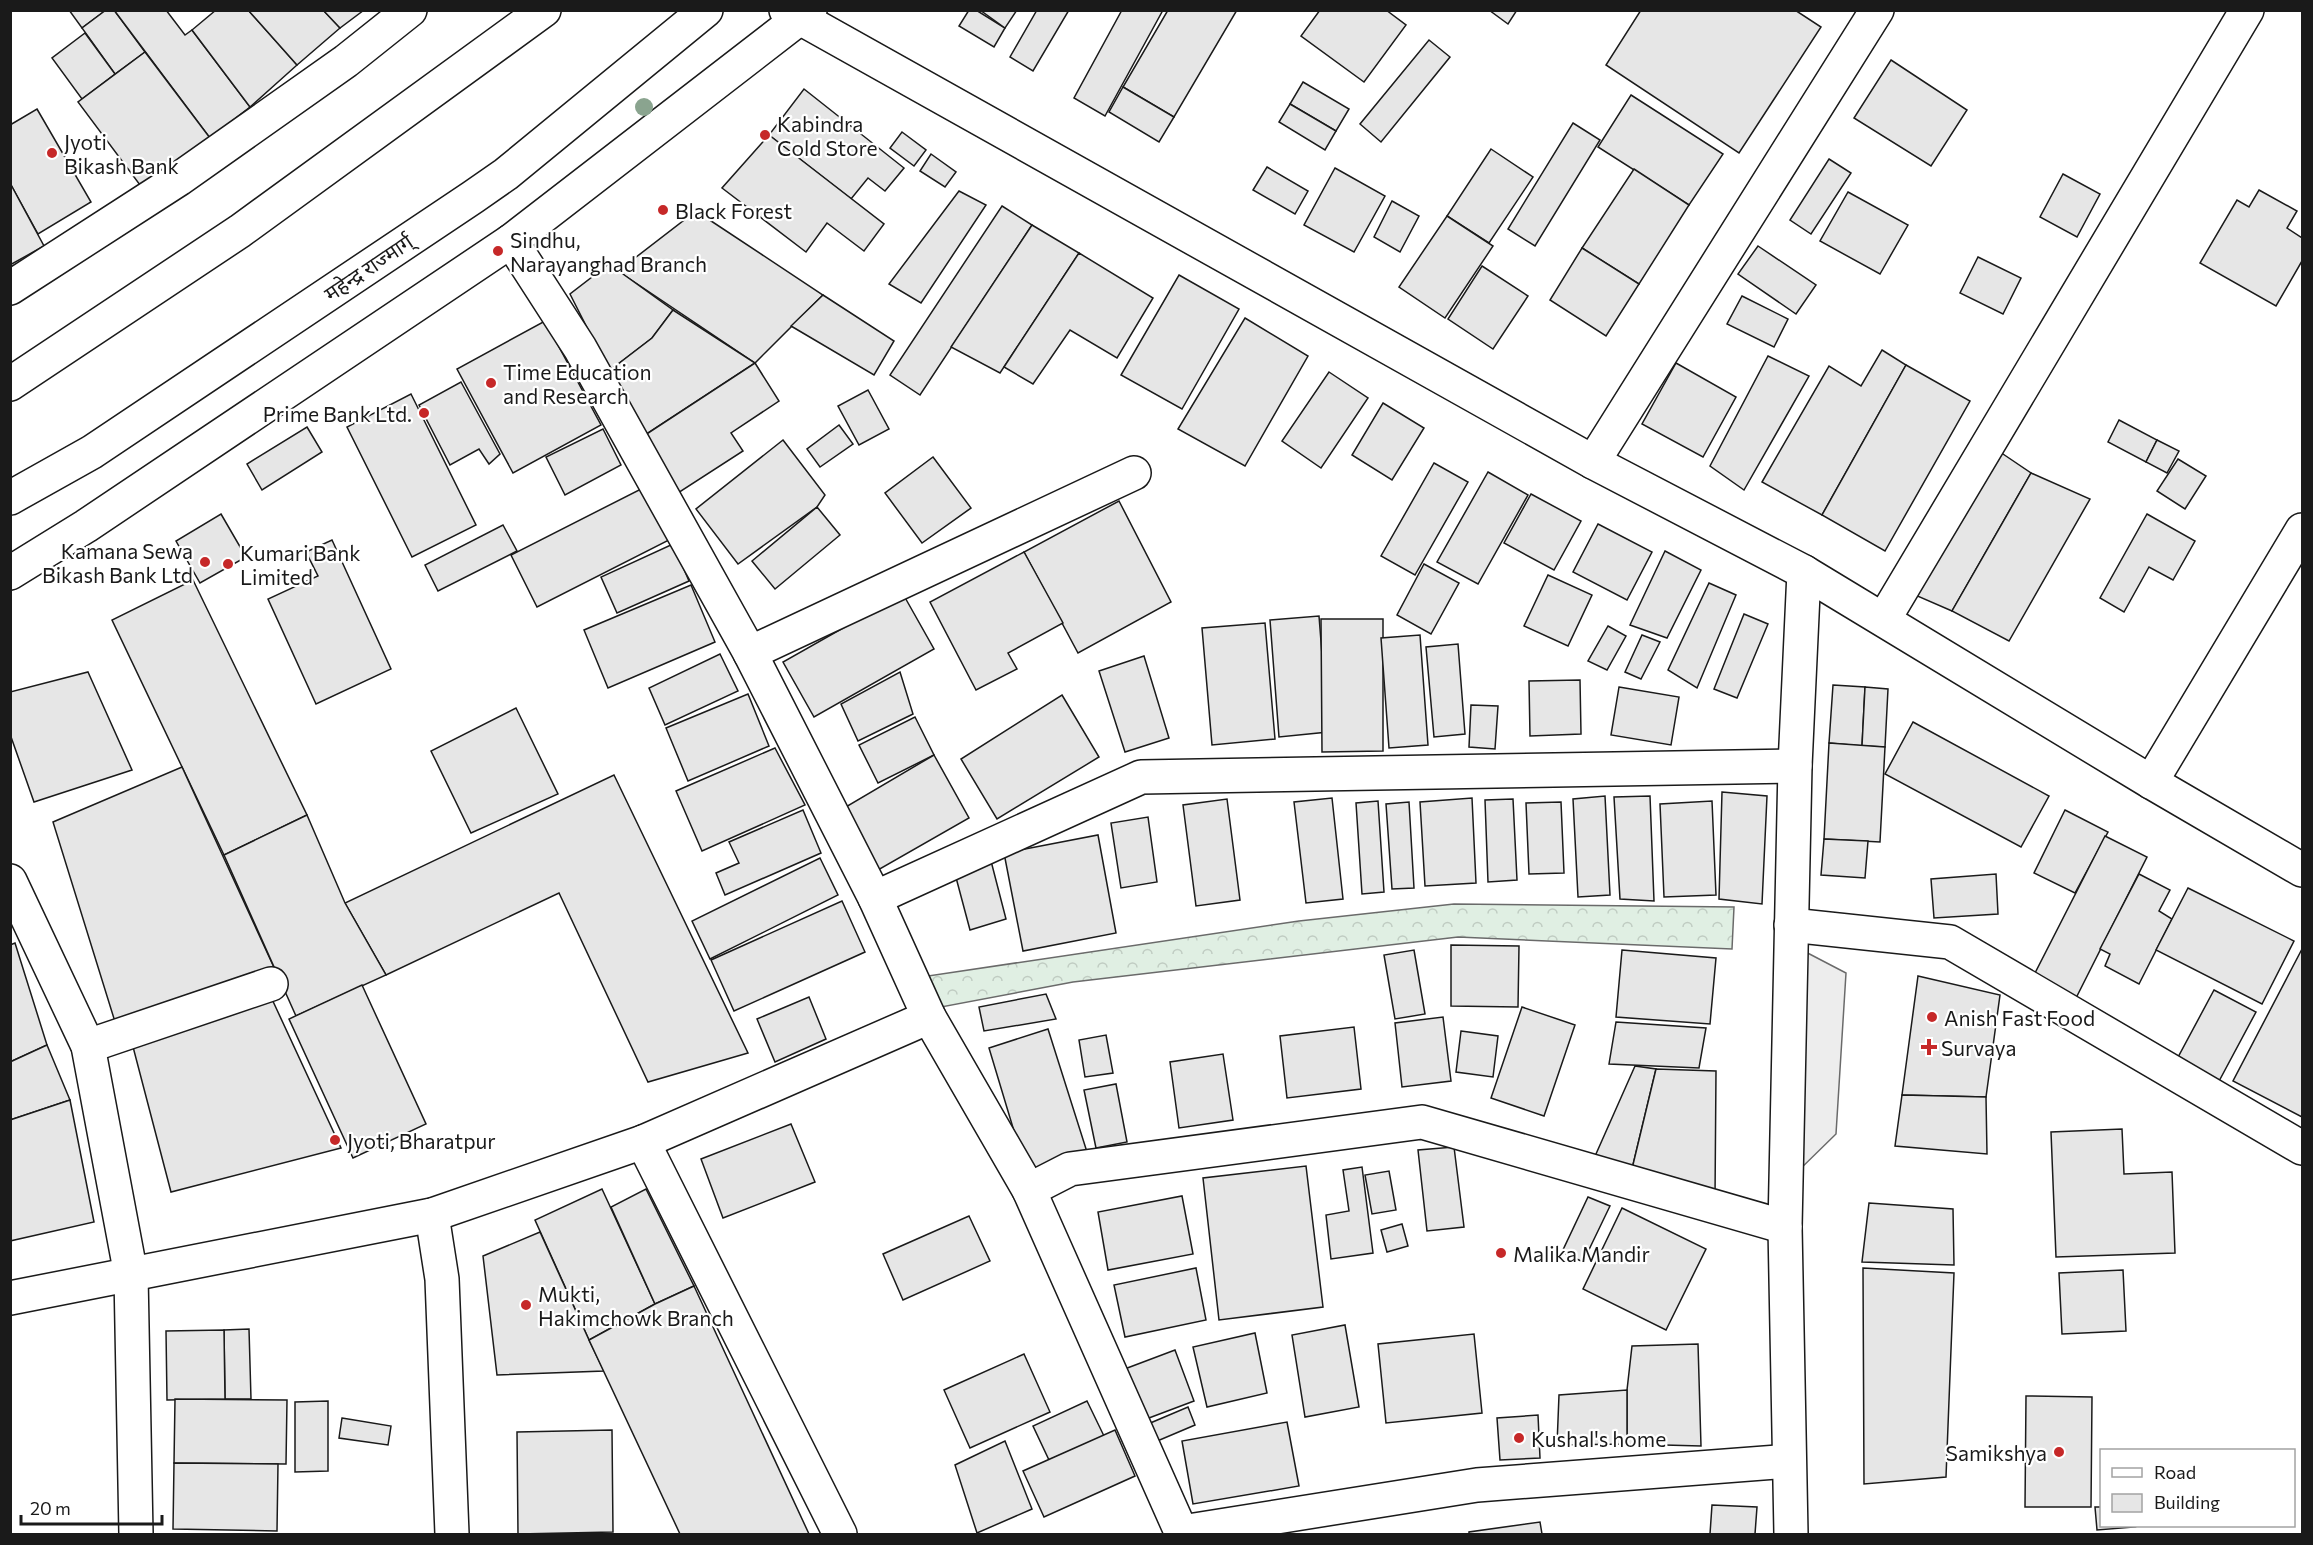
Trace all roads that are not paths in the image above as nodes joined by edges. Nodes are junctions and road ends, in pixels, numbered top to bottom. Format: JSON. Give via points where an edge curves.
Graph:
{"nodes":[{"id":1,"x":410,"y":10,"type":"edge"},
{"id":2,"x":544,"y":10,"type":"edge"},
{"id":3,"x":706,"y":10,"type":"edge"},
{"id":4,"x":1877,"y":10,"type":"edge"},
{"id":5,"x":2247,"y":10,"type":"edge"},
{"id":6,"x":799,"y":13,"type":"edge"},
{"id":7,"x":511,"y":241,"type":"junction"},
{"id":8,"x":10,"y":288,"type":"edge"},
{"id":9,"x":10,"y":384,"type":"edge"},
{"id":10,"x":1593,"y":462,"type":"junction"},
{"id":11,"x":1134,"y":473,"type":"dead end"},
{"id":12,"x":10,"y":498,"type":"edge"},
{"id":13,"x":2302,"y":530,"type":"edge"},
{"id":14,"x":1804,"y":572,"type":"junction"},
{"id":15,"x":10,"y":573,"type":"edge"},
{"id":16,"x":1884,"y":620,"type":"junction"},
{"id":17,"x":750,"y":653,"type":"junction"},
{"id":18,"x":1795,"y":766,"type":"junction"},
{"id":19,"x":2151,"y":782,"type":"junction"},
{"id":20,"x":2302,"y":870,"type":"edge"},
{"id":21,"x":10,"y":881,"type":"edge"},
{"id":22,"x":875,"y":898,"type":"junction"},
{"id":23,"x":1791,"y":925,"type":"junction"},
{"id":24,"x":271,"y":984,"type":"dead end"},
{"id":25,"x":929,"y":1017,"type":"junction"},
{"id":26,"x":88,"y":1047,"type":"junction"},
{"id":27,"x":643,"y":1143,"type":"junction"},
{"id":28,"x":2302,"y":1148,"type":"edge"},
{"id":29,"x":1029,"y":1190,"type":"junction"},
{"id":30,"x":432,"y":1215,"type":"junction"},
{"id":31,"x":1785,"y":1227,"type":"junction"},
{"id":32,"x":131,"y":1275,"type":"junction"},
{"id":33,"x":10,"y":1298,"type":"edge"},
{"id":34,"x":1789,"y":1461,"type":"junction"},
{"id":35,"x":1182,"y":1533,"type":"edge"},
{"id":36,"x":136,"y":1534,"type":"edge"},
{"id":37,"x":452,"y":1534,"type":"edge"},
{"id":38,"x":840,"y":1534,"type":"edge"},
{"id":39,"x":1791,"y":1534,"type":"edge"}],
"edges":[{"from":1,"to":8,"type":"main road","via":[[346,61],[179,179]]},
{"from":2,"to":9,"type":"main road","via":[[240,231]]},
{"from":3,"to":12,"type":"main road","name":"महेन्द्र राज्मार्ग्","via":[[481,191],[92,452]]},
{"from":4,"to":10,"type":"main road"},
{"from":5,"to":16,"type":"main road"},
{"from":6,"to":7,"type":"main road"},
{"from":6,"to":10,"type":"main road"},
{"from":7,"to":15,"type":"main road"},
{"from":7,"to":17,"type":"main road","via":[[580,348]]},
{"from":10,"to":14,"type":"main road"},
{"from":11,"to":17,"type":"main road"},
{"from":13,"to":19,"type":"main road"},
{"from":14,"to":16,"type":"main road"},
{"from":14,"to":18,"type":"main road"},
{"from":16,"to":19,"type":"main road"},
{"from":17,"to":22,"type":"main road"},
{"from":18,"to":22,"type":"main road","via":[[1141,777]]},
{"from":18,"to":23,"type":"main road"},
{"from":19,"to":20,"type":"main road"},
{"from":21,"to":26,"type":"main road"},
{"from":22,"to":25,"type":"main road"},
{"from":23,"to":28,"type":"main road","via":[[1950,942]]},
{"from":23,"to":31,"type":"main road"},
{"from":24,"to":26,"type":"main road"},
{"from":25,"to":27,"type":"main road"},
{"from":25,"to":29,"type":"main road"},
{"from":26,"to":32,"type":"main road"},
{"from":27,"to":30,"type":"main road"},
{"from":27,"to":38,"type":"main road"},
{"from":29,"to":31,"type":"main road","via":[[1070,1169],[1422,1122]]},
{"from":29,"to":35,"type":"main road"},
{"from":30,"to":32,"type":"main road"},
{"from":30,"to":37,"type":"main road","via":[[442,1279]]},
{"from":31,"to":34,"type":"main road"},
{"from":32,"to":33,"type":"main road"},
{"from":32,"to":36,"type":"main road"},
{"from":34,"to":35,"type":"main road","via":[[1477,1485]]},
{"from":34,"to":39,"type":"main road"}]}
